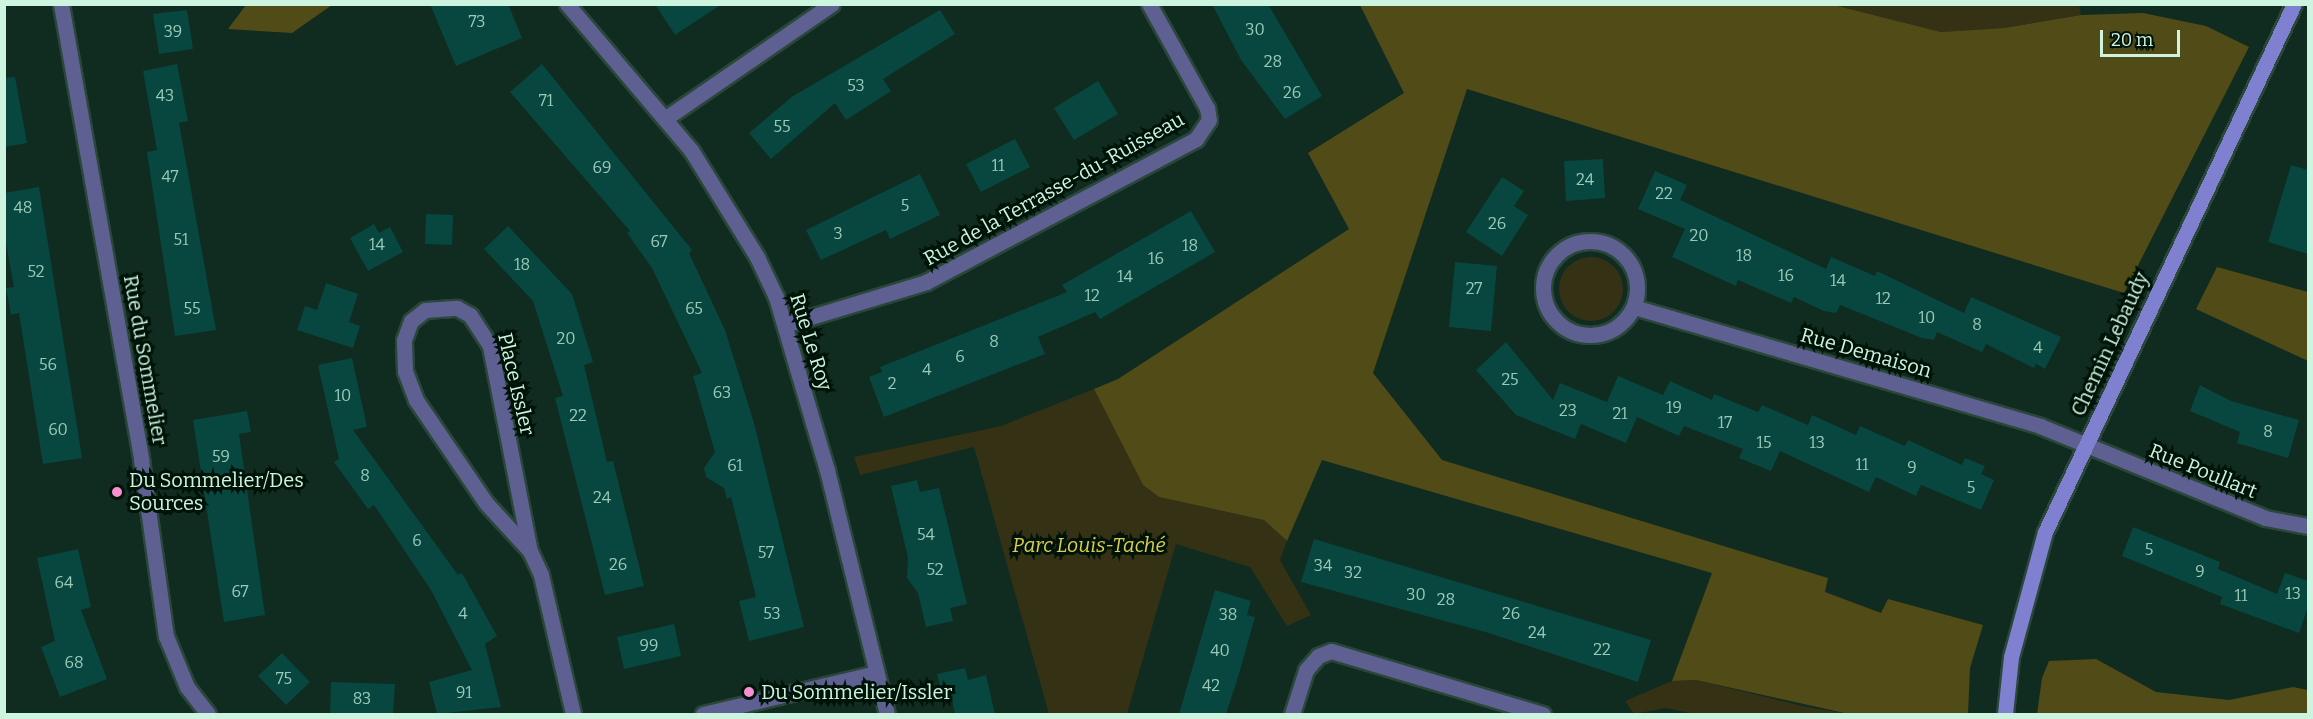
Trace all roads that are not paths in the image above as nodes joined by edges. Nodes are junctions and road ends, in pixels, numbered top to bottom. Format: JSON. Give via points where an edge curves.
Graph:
{"nodes":[{"id":1,"x":61,"y":4,"type":"edge"},
{"id":2,"x":567,"y":4,"type":"edge"},
{"id":3,"x":832,"y":4,"type":"edge"},
{"id":4,"x":1149,"y":4,"type":"edge"},
{"id":5,"x":2294,"y":4,"type":"edge"},
{"id":6,"x":666,"y":118,"type":"junction"},
{"id":7,"x":1634,"y":307,"type":"junction"},
{"id":8,"x":788,"y":324,"type":"junction"},
{"id":9,"x":2085,"y":446,"type":"junction"},
{"id":10,"x":2308,"y":526,"type":"edge"},
{"id":11,"x":530,"y":551,"type":"junction"},
{"id":12,"x":876,"y":673,"type":"junction"},
{"id":13,"x":208,"y":714,"type":"edge"},
{"id":14,"x":573,"y":714,"type":"edge"},
{"id":15,"x":703,"y":714,"type":"edge"},
{"id":16,"x":887,"y":714,"type":"edge"},
{"id":17,"x":1293,"y":714,"type":"edge"},
{"id":18,"x":1543,"y":714,"type":"edge"},
{"id":19,"x":2005,"y":714,"type":"edge"}],
"edges":[{"from":1,"to":13,"type":"street","name":"Rue du Sommelier","via":[[141,459],[166,636],[188,687]]},
{"from":2,"to":6,"type":"street","name":"Rue Le Roy"},
{"from":3,"to":6,"type":"street"},
{"from":4,"to":8,"type":"street","name":"Rue de la Terrasse-du-Ruisseau","via":[[1207,108],[1209,120],[1196,139],[926,282]]},
{"from":5,"to":9,"type":"street","name":"Chemin Lebaudy"},
{"from":6,"to":8,"type":"street","name":"Rue Le Roy","via":[[713,183],[757,257]]},
{"from":7,"to":7,"type":"street","via":[[1638,282],[1632,265],[1609,245],[1582,241],[1566,248],[1545,273],[1546,304],[1554,318],[1571,332],[1601,335],[1620,325]]},
{"from":7,"to":9,"type":"street","name":"Rue Demaison","via":[[2040,426]]},
{"from":8,"to":12,"type":"street","name":"Rue Le Roy"},
{"from":9,"to":10,"type":"street","name":"Rue Poullart","via":[[2265,518]]},
{"from":9,"to":19,"type":"street","name":"Chemin Lebaudy","via":[[2034,567],[2011,657]]},
{"from":11,"to":11,"type":"street","name":"Place Issler","via":[[490,346],[470,315],[457,308],[425,310],[411,321],[404,340],[405,371],[416,400],[486,503]]},
{"from":11,"to":14,"type":"street","name":"Place Issler","via":[[541,575]]},
{"from":12,"to":15,"type":"street"},
{"from":12,"to":16,"type":"street","name":"Rue Le Roy"},
{"from":17,"to":18,"type":"street","via":[[1306,670],[1318,656],[1331,651]]}]}
